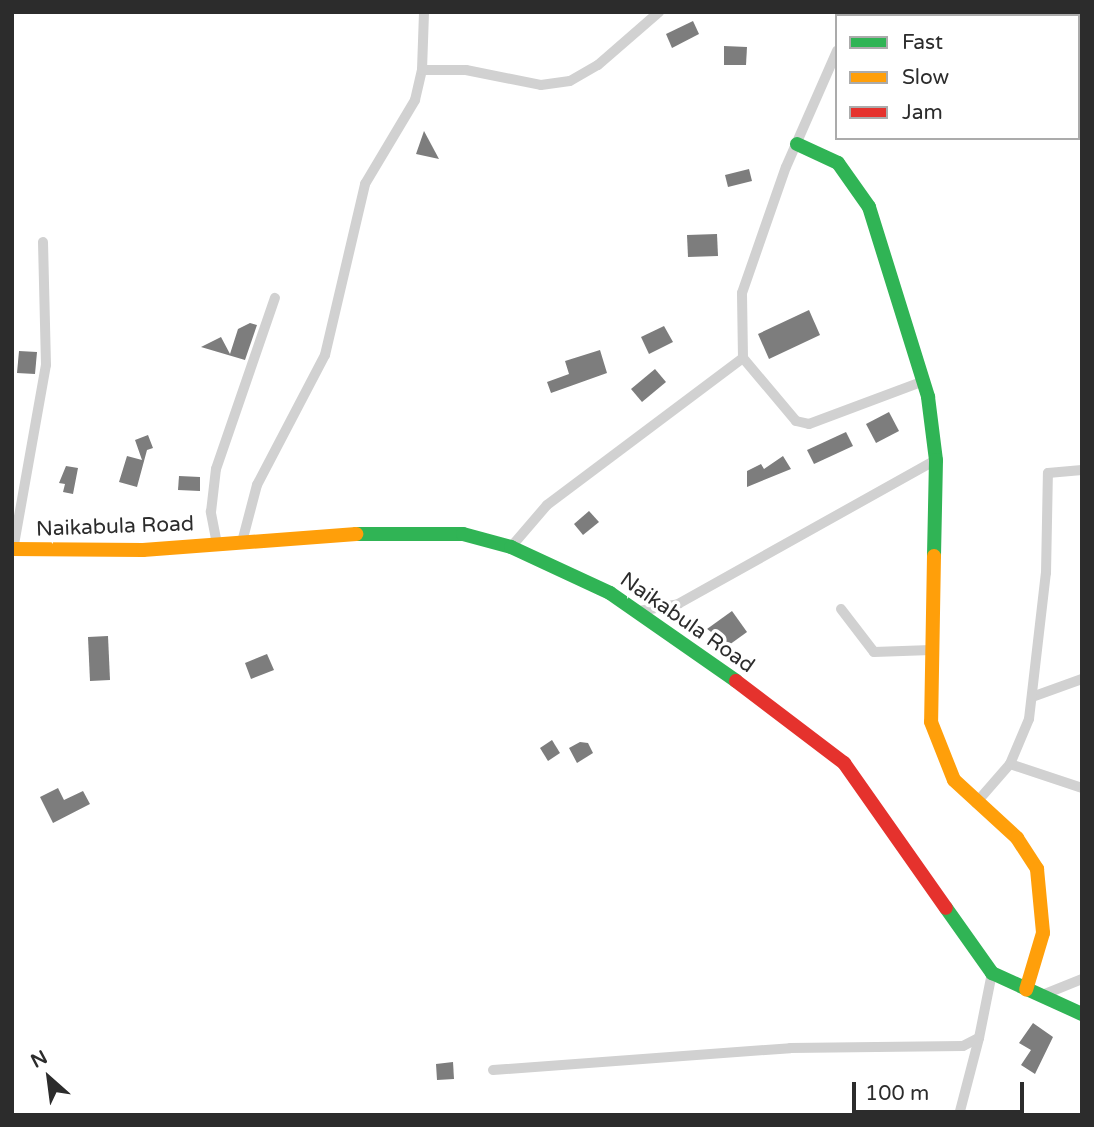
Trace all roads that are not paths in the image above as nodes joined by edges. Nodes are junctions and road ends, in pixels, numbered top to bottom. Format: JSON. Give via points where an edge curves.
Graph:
{"nodes":[{"id":1,"x":424,"y":12,"type":"edge"},
{"id":2,"x":659,"y":12,"type":"edge"},
{"id":3,"x":835,"y":56,"type":"edge"},
{"id":4,"x":422,"y":70,"type":"junction"},
{"id":5,"x":797,"y":144,"type":"junction"},
{"id":6,"x":43,"y":242,"type":"dead end"},
{"id":7,"x":275,"y":298,"type":"dead end"},
{"id":8,"x":743,"y":358,"type":"junction"},
{"id":9,"x":923,"y":381,"type":"junction"},
{"id":10,"x":936,"y":460,"type":"junction"},
{"id":11,"x":1082,"y":470,"type":"edge"},
{"id":12,"x":242,"y":542,"type":"junction"},
{"id":13,"x":218,"y":544,"type":"junction"},
{"id":14,"x":511,"y":547,"type":"junction"},
{"id":15,"x":13,"y":550,"type":"edge"},
{"id":16,"x":841,"y":609,"type":"dead end"},
{"id":17,"x":639,"y":611,"type":"junction"},
{"id":18,"x":931,"y":650,"type":"junction"},
{"id":19,"x":1082,"y":678,"type":"edge"},
{"id":20,"x":1032,"y":696,"type":"junction"},
{"id":21,"x":1010,"y":764,"type":"junction"},
{"id":22,"x":1082,"y":788,"type":"edge"},
{"id":23,"x":976,"y":803,"type":"junction"},
{"id":24,"x":992,"y":973,"type":"junction"},
{"id":25,"x":1082,"y":979,"type":"edge"},
{"id":26,"x":1033,"y":993,"type":"junction"},
{"id":27,"x":1082,"y":1014,"type":"edge"},
{"id":28,"x":979,"y":1038,"type":"junction"},
{"id":29,"x":493,"y":1070,"type":"dead end"},
{"id":30,"x":959,"y":1115,"type":"edge"}],
"edges":[{"from":1,"to":4,"type":"street"},
{"from":2,"to":4,"type":"street","via":[[590,72],[561,83]]},
{"from":3,"to":5,"type":"street"},
{"from":4,"to":12,"type":"street","via":[[411,109],[365,184],[325,355],[257,485]]},
{"from":5,"to":8,"type":"street","via":[[742,293]]},
{"from":5,"to":9,"type":"street","via":[[838,163],[864,197]]},
{"from":6,"to":15,"type":"street","via":[[46,365]]},
{"from":7,"to":13,"type":"street","via":[[216,469],[211,512]]},
{"from":8,"to":9,"type":"street","via":[[788,412],[809,424]]},
{"from":8,"to":14,"type":"street","via":[[547,506]]},
{"from":9,"to":10,"type":"street"},
{"from":10,"to":17,"type":"street","via":[[678,604]]},
{"from":10,"to":18,"type":"street"},
{"from":11,"to":20,"type":"street","via":[[1048,473],[1047,564]]},
{"from":12,"to":13,"type":"street","name":"Naikabula Road"},
{"from":12,"to":14,"type":"street","name":"Naikabula Road","via":[[402,530],[463,534]]},
{"from":13,"to":15,"type":"street","name":"Naikabula Road","via":[[51,553]]},
{"from":14,"to":17,"type":"street","name":"Naikabula Road"},
{"from":16,"to":18,"type":"street","via":[[874,652]]},
{"from":17,"to":24,"type":"street","name":"Naikabula Road","via":[[844,763]]},
{"from":18,"to":23,"type":"street","via":[[935,742],[954,780]]},
{"from":19,"to":20,"type":"street"},
{"from":20,"to":21,"type":"street"},
{"from":21,"to":22,"type":"street"},
{"from":21,"to":23,"type":"street"},
{"from":23,"to":26,"type":"street","via":[[1017,838],[1040,879],[1043,933]]},
{"from":24,"to":26,"type":"street","name":"Naikabula Road"},
{"from":24,"to":28,"type":"street"},
{"from":25,"to":26,"type":"street"},
{"from":26,"to":27,"type":"street","name":"Naikabula Road"},
{"from":28,"to":29,"type":"street","via":[[963,1046],[790,1048]]},
{"from":28,"to":30,"type":"street"}]}
